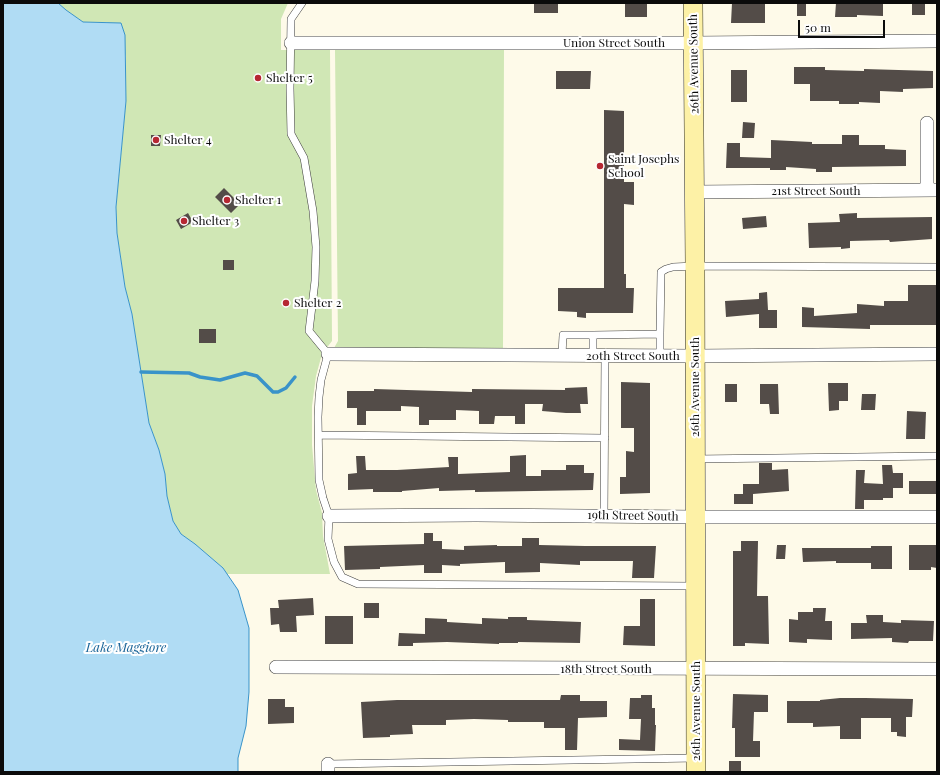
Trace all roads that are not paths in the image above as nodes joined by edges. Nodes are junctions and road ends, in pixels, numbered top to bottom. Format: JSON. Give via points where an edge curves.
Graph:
{"nodes":[{"id":1,"x":302,"y":3,"type":"edge"},
{"id":2,"x":693,"y":3,"type":"edge"},
{"id":3,"x":937,"y":41,"type":"edge"},
{"id":4,"x":291,"y":43,"type":"junction"},
{"id":5,"x":693,"y":43,"type":"junction"},
{"id":6,"x":928,"y":123,"type":"dead end"},
{"id":7,"x":932,"y":190,"type":"edge"},
{"id":8,"x":694,"y":192,"type":"junction"},
{"id":9,"x":695,"y":266,"type":"junction"},
{"id":10,"x":937,"y":267,"type":"edge"},
{"id":11,"x":660,"y":334,"type":"junction"},
{"id":12,"x":593,"y":335,"type":"junction"},
{"id":13,"x":328,"y":354,"type":"junction"},
{"id":14,"x":937,"y":354,"type":"edge"},
{"id":15,"x":562,"y":355,"type":"junction"},
{"id":16,"x":599,"y":356,"type":"junction"},
{"id":17,"x":660,"y":356,"type":"junction"},
{"id":18,"x":695,"y":356,"type":"junction"},
{"id":19,"x":319,"y":434,"type":"junction"},
{"id":20,"x":605,"y":438,"type":"junction"},
{"id":21,"x":937,"y":456,"type":"edge"},
{"id":22,"x":695,"y":459,"type":"junction"},
{"id":23,"x":329,"y":516,"type":"junction"},
{"id":24,"x":604,"y":516,"type":"junction"},
{"id":25,"x":695,"y":517,"type":"junction"},
{"id":26,"x":937,"y":517,"type":"edge"},
{"id":27,"x":696,"y":586,"type":"junction"},
{"id":28,"x":276,"y":667,"type":"dead end"},
{"id":29,"x":696,"y":669,"type":"junction"},
{"id":30,"x":937,"y":669,"type":"edge"},
{"id":31,"x":696,"y":765,"type":"edge"},
{"id":32,"x":328,"y":768,"type":"edge"}],
"edges":[{"from":1,"to":4,"type":"lane","via":[[291,19]]},
{"from":2,"to":5,"type":"street","name":"26th Avenue South"},
{"from":3,"to":5,"type":"street","name":"Union Street South"},
{"from":4,"to":5,"type":"street","name":"Union Street South"},
{"from":4,"to":13,"type":"lane","via":[[291,134],[304,158],[316,247],[309,331]]},
{"from":5,"to":8,"type":"street","name":"26th Avenue South"},
{"from":6,"to":7,"type":"street"},
{"from":7,"to":8,"type":"street","name":"21st Street South"},
{"from":8,"to":9,"type":"street","name":"26th Avenue South"},
{"from":9,"to":10,"type":"lane"},
{"from":9,"to":11,"type":"lane","via":[[673,267],[661,272]]},
{"from":9,"to":18,"type":"street","name":"26th Avenue South"},
{"from":11,"to":12,"type":"lane"},
{"from":11,"to":17,"type":"lane"},
{"from":12,"to":15,"type":"lane","via":[[563,335]]},
{"from":12,"to":16,"type":"lane"},
{"from":13,"to":15,"type":"street","name":"20th Street South"},
{"from":13,"to":19,"type":"lane","via":[[319,397]]},
{"from":14,"to":18,"type":"street","name":"20th Street South"},
{"from":15,"to":16,"type":"street","name":"20th Street South"},
{"from":16,"to":17,"type":"street","name":"20th Street South"},
{"from":16,"to":20,"type":"lane"},
{"from":17,"to":18,"type":"street","name":"20th Street South"},
{"from":18,"to":22,"type":"street","name":"26th Avenue South"},
{"from":19,"to":20,"type":"lane"},
{"from":19,"to":23,"type":"lane","via":[[320,480]]},
{"from":20,"to":24,"type":"lane"},
{"from":21,"to":22,"type":"lane"},
{"from":22,"to":25,"type":"street","name":"26th Avenue South"},
{"from":23,"to":24,"type":"street","name":"19th Street South"},
{"from":23,"to":27,"type":"lane","via":[[328,539],[334,562],[342,577],[358,584]]},
{"from":24,"to":25,"type":"street","name":"19th Street South"},
{"from":25,"to":26,"type":"street","name":"19th Street South"},
{"from":25,"to":27,"type":"street","name":"26th Avenue South"},
{"from":27,"to":29,"type":"street","name":"26th Avenue South"},
{"from":28,"to":29,"type":"street","name":"18th Street South"},
{"from":29,"to":30,"type":"street","name":"18th Street South"},
{"from":29,"to":31,"type":"street","name":"26th Avenue South"},
{"from":31,"to":32,"type":"lane"}]}
